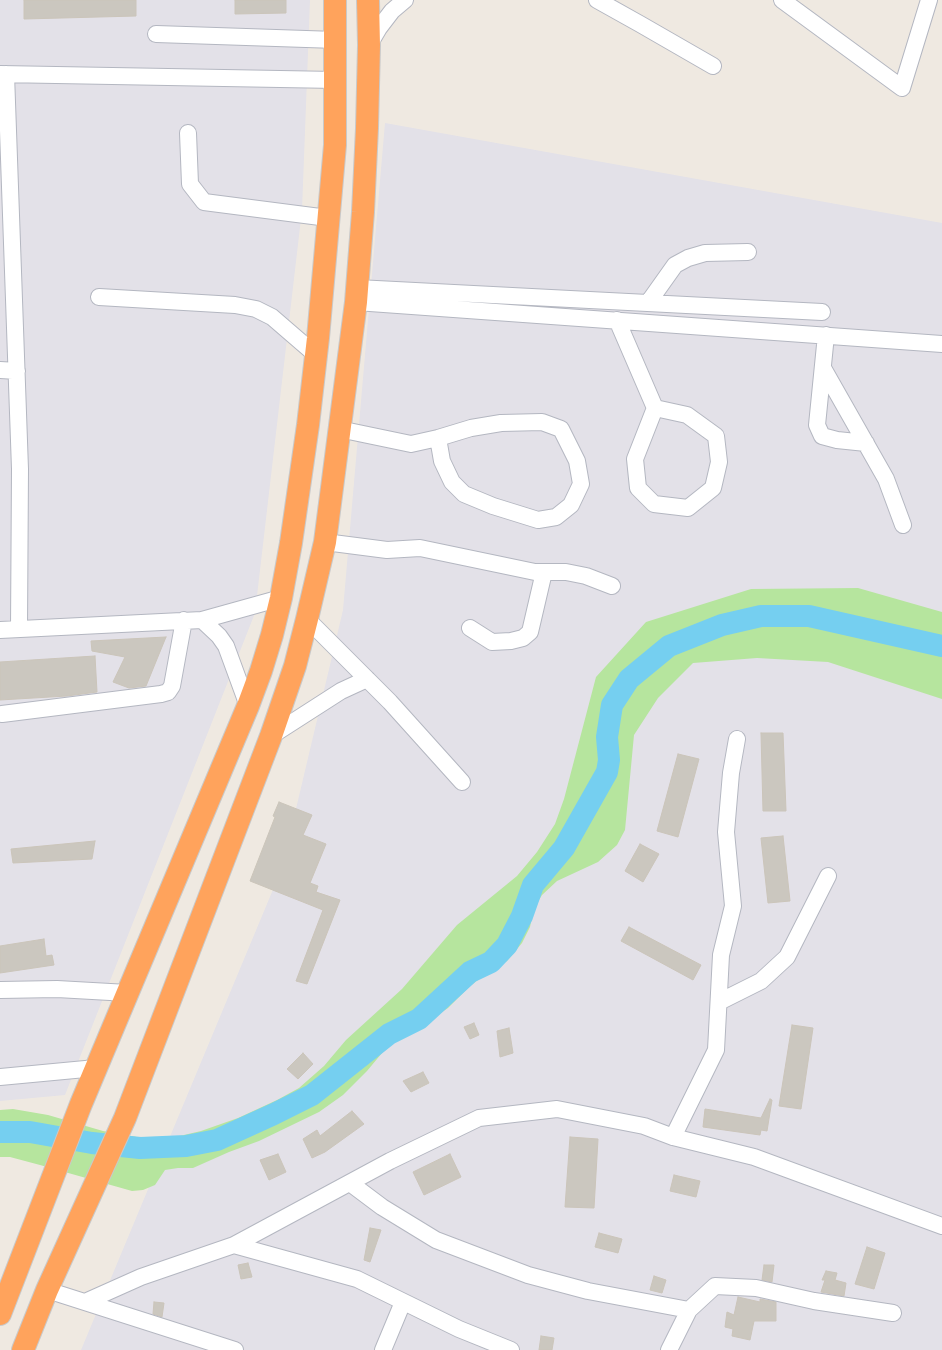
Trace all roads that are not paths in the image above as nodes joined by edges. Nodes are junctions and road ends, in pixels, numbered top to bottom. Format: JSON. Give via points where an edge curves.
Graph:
{"nodes":[{"id":1,"x":335,"y":0,"type":"edge"},
{"id":2,"x":368,"y":0,"type":"edge"},
{"id":3,"x":405,"y":0,"type":"edge"},
{"id":4,"x":597,"y":0,"type":"edge"},
{"id":5,"x":782,"y":0,"type":"edge"},
{"id":6,"x":929,"y":0,"type":"edge"},
{"id":7,"x":156,"y":34,"type":"dead end"},
{"id":8,"x":336,"y":40,"type":"junction"},
{"id":9,"x":369,"y":45,"type":"junction"},
{"id":10,"x":713,"y":66,"type":"dead end"},
{"id":11,"x":3,"y":74,"type":"edge"},
{"id":12,"x":336,"y":80,"type":"junction"},
{"id":13,"x":188,"y":133,"type":"dead end"},
{"id":14,"x":328,"y":218,"type":"junction"},
{"id":15,"x":748,"y":252,"type":"dead end"},
{"id":16,"x":357,"y":295,"type":"junction"},
{"id":17,"x":99,"y":297,"type":"dead end"},
{"id":18,"x":648,"y":303,"type":"junction"},
{"id":19,"x":822,"y":312,"type":"dead end"},
{"id":20,"x":617,"y":320,"type":"junction"},
{"id":21,"x":826,"y":335,"type":"junction"},
{"id":22,"x":942,"y":344,"type":"edge"},
{"id":23,"x":316,"y":355,"type":"junction"},
{"id":24,"x":822,"y":368,"type":"junction"},
{"id":25,"x":0,"y":370,"type":"edge"},
{"id":26,"x":17,"y":371,"type":"junction"},
{"id":27,"x":655,"y":408,"type":"junction"},
{"id":28,"x":308,"y":426,"type":"junction"},
{"id":29,"x":340,"y":428,"type":"junction"},
{"id":30,"x":438,"y":438,"type":"junction"},
{"id":31,"x":866,"y":443,"type":"junction"},
{"id":32,"x":903,"y":525,"type":"dead end"},
{"id":33,"x":325,"y":542,"type":"junction"},
{"id":34,"x":544,"y":572,"type":"junction"},
{"id":35,"x":612,"y":586,"type":"dead end"},
{"id":36,"x":281,"y":598,"type":"junction"},
{"id":37,"x":307,"y":619,"type":"junction"},
{"id":38,"x":184,"y":620,"type":"junction"},
{"id":39,"x":202,"y":620,"type":"junction"},
{"id":40,"x":470,"y":628,"type":"dead end"},
{"id":41,"x":19,"y":629,"type":"junction"},
{"id":42,"x":0,"y":630,"type":"edge"},
{"id":43,"x":368,"y":679,"type":"junction"},
{"id":44,"x":248,"y":706,"type":"junction"},
{"id":45,"x":2,"y":714,"type":"dead end"},
{"id":46,"x":271,"y":736,"type":"junction"},
{"id":47,"x":737,"y":738,"type":"dead end"},
{"id":48,"x":462,"y":782,"type":"dead end"},
{"id":49,"x":828,"y":876,"type":"dead end"},
{"id":50,"x":0,"y":990,"type":"edge"},
{"id":51,"x":128,"y":993,"type":"junction"},
{"id":52,"x":718,"y":1002,"type":"junction"},
{"id":53,"x":96,"y":1068,"type":"junction"},
{"id":54,"x":0,"y":1077,"type":"edge"},
{"id":55,"x":673,"y":1137,"type":"junction"},
{"id":56,"x":350,"y":1183,"type":"junction"},
{"id":57,"x":942,"y":1226,"type":"edge"},
{"id":58,"x":234,"y":1245,"type":"junction"},
{"id":59,"x":47,"y":1290,"type":"junction"},
{"id":60,"x":85,"y":1302,"type":"junction"},
{"id":61,"x":403,"y":1302,"type":"junction"},
{"id":62,"x":689,"y":1310,"type":"junction"},
{"id":63,"x":893,"y":1313,"type":"dead end"},
{"id":64,"x":0,"y":1314,"type":"edge"},
{"id":65,"x":23,"y":1350,"type":"edge"},
{"id":66,"x":235,"y":1350,"type":"edge"},
{"id":67,"x":383,"y":1350,"type":"edge"},
{"id":68,"x":510,"y":1350,"type":"edge"},
{"id":69,"x":669,"y":1350,"type":"edge"}],
"edges":[{"from":1,"to":8,"type":"highway"},
{"from":2,"to":9,"type":"highway"},
{"from":3,"to":9,"type":"street","via":[[392,11]]},
{"from":4,"to":10,"type":"street"},
{"from":5,"to":6,"type":"street","via":[[902,88]]},
{"from":7,"to":8,"type":"street"},
{"from":8,"to":12,"type":"highway"},
{"from":9,"to":16,"type":"highway"},
{"from":11,"to":12,"type":"street"},
{"from":11,"to":26,"type":"street"},
{"from":12,"to":14,"type":"highway","via":[[335,145]]},
{"from":13,"to":14,"type":"street","via":[[190,184],[204,202]]},
{"from":14,"to":23,"type":"highway"},
{"from":15,"to":18,"type":"street","via":[[705,253],[688,258],[675,265]]},
{"from":16,"to":18,"type":"street"},
{"from":16,"to":20,"type":"street"},
{"from":16,"to":29,"type":"highway"},
{"from":17,"to":23,"type":"street","via":[[235,305],[256,309],[272,317]]},
{"from":18,"to":19,"type":"street"},
{"from":20,"to":21,"type":"street"},
{"from":20,"to":27,"type":"street"},
{"from":21,"to":22,"type":"street"},
{"from":21,"to":24,"type":"street"},
{"from":23,"to":28,"type":"highway"},
{"from":24,"to":31,"type":"street"},
{"from":24,"to":31,"type":"street","via":[[817,425],[822,436]]},
{"from":25,"to":26,"type":"street"},
{"from":26,"to":41,"type":"street","via":[[20,469]]},
{"from":27,"to":27,"type":"street","via":[[687,415],[716,436],[720,462],[713,488],[688,508],[654,504],[638,488],[635,459]]},
{"from":28,"to":29,"type":"highway"},
{"from":28,"to":36,"type":"highway"},
{"from":29,"to":30,"type":"street","via":[[411,444]]},
{"from":29,"to":33,"type":"highway"},
{"from":30,"to":30,"type":"street","via":[[442,461],[452,482],[464,494],[493,506],[538,520],[556,517],[571,505],[581,484],[577,461],[561,429],[542,422],[501,423],[471,428]]},
{"from":31,"to":32,"type":"street","via":[[886,479]]},
{"from":33,"to":34,"type":"street","via":[[387,550],[420,548]]},
{"from":33,"to":37,"type":"highway"},
{"from":34,"to":35,"type":"street","via":[[566,572],[586,576]]},
{"from":34,"to":40,"type":"street","via":[[530,632],[523,638],[492,642]]},
{"from":36,"to":39,"type":"street"},
{"from":36,"to":44,"type":"highway","via":[[263,664]]},
{"from":37,"to":43,"type":"street"},
{"from":37,"to":46,"type":"highway","via":[[295,666]]},
{"from":38,"to":39,"type":"street"},
{"from":38,"to":41,"type":"street"},
{"from":38,"to":45,"type":"street","via":[[172,686],[168,692]]},
{"from":39,"to":44,"type":"street","via":[[226,646]]},
{"from":41,"to":42,"type":"street"},
{"from":43,"to":46,"type":"street","via":[[341,691]]},
{"from":43,"to":48,"type":"street"},
{"from":44,"to":51,"type":"highway"},
{"from":46,"to":59,"type":"highway","via":[[125,1118]]},
{"from":47,"to":52,"type":"street","via":[[726,832],[733,906],[721,955]]},
{"from":49,"to":52,"type":"street","via":[[787,957],[761,981]]},
{"from":50,"to":51,"type":"street","via":[[57,989]]},
{"from":51,"to":53,"type":"highway"},
{"from":52,"to":55,"type":"street","via":[[716,1050]]},
{"from":53,"to":54,"type":"street"},
{"from":53,"to":64,"type":"highway"},
{"from":55,"to":56,"type":"street","via":[[644,1126],[557,1109],[479,1118]]},
{"from":55,"to":57,"type":"street","via":[[754,1157]]},
{"from":56,"to":58,"type":"street"},
{"from":56,"to":62,"type":"street","via":[[382,1207],[436,1240],[528,1275],[588,1291]]},
{"from":58,"to":60,"type":"street","via":[[141,1277]]},
{"from":58,"to":61,"type":"street","via":[[357,1279]]},
{"from":59,"to":60,"type":"street"},
{"from":59,"to":65,"type":"highway"},
{"from":60,"to":66,"type":"street"},
{"from":61,"to":67,"type":"street"},
{"from":61,"to":68,"type":"street"},
{"from":62,"to":63,"type":"street","via":[[715,1286],[756,1288],[814,1301]]},
{"from":62,"to":69,"type":"street"}]}
